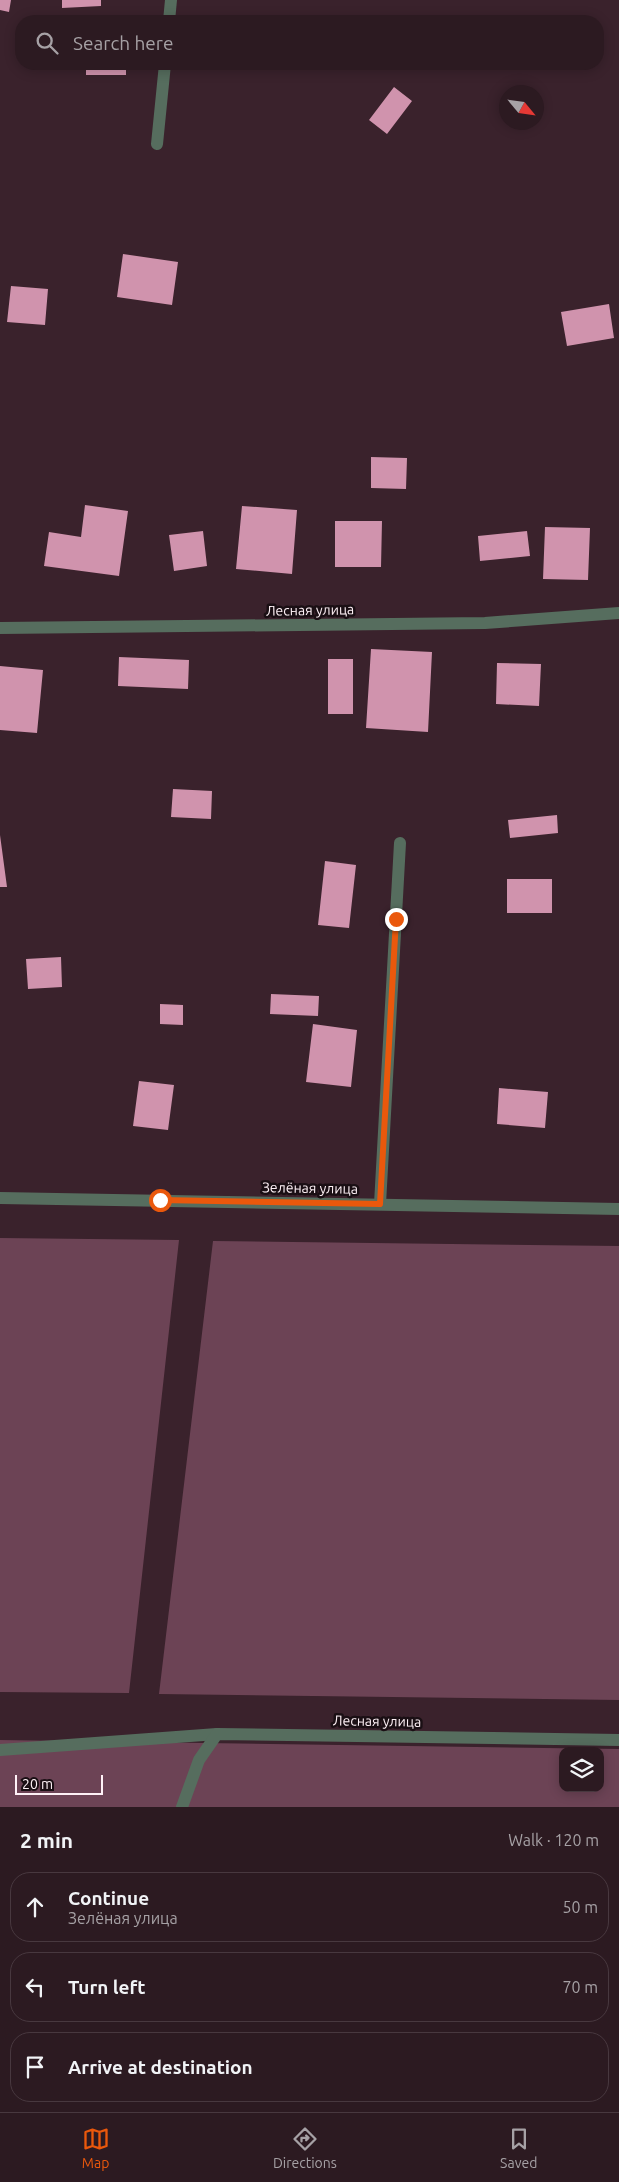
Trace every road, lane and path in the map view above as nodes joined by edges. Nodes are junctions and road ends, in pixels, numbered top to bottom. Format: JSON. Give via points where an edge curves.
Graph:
{"nodes":[{"id":1,"x":171,"y":0,"type":"edge"},
{"id":2,"x":170,"y":15,"type":"edge"},
{"id":3,"x":164,"y":70,"type":"edge"},
{"id":4,"x":157,"y":144,"type":"dead end"},
{"id":5,"x":619,"y":613,"type":"edge"},
{"id":6,"x":0,"y":628,"type":"edge"},
{"id":7,"x":400,"y":843,"type":"dead end"},
{"id":8,"x":0,"y":1198,"type":"edge"},
{"id":9,"x":380,"y":1204,"type":"junction"},
{"id":10,"x":619,"y":1209,"type":"edge"},
{"id":11,"x":218,"y":1734,"type":"junction"},
{"id":12,"x":619,"y":1740,"type":"edge"},
{"id":13,"x":0,"y":1750,"type":"edge"},
{"id":14,"x":182,"y":1807,"type":"edge"}],
"edges":[{"from":1,"to":2,"type":"street"},
{"from":3,"to":4,"type":"street"},
{"from":5,"to":6,"type":"street","name":"Лесная улица","via":[[485,623]]},
{"from":7,"to":9,"type":"street"},
{"from":8,"to":9,"type":"street","name":"Зелёная улица"},
{"from":9,"to":10,"type":"street","name":"Зелёная улица"},
{"from":11,"to":12,"type":"street","name":"Лесная улица"},
{"from":11,"to":13,"type":"street","name":"Лесная улица"},
{"from":11,"to":14,"type":"street","via":[[199,1760]]}]}
